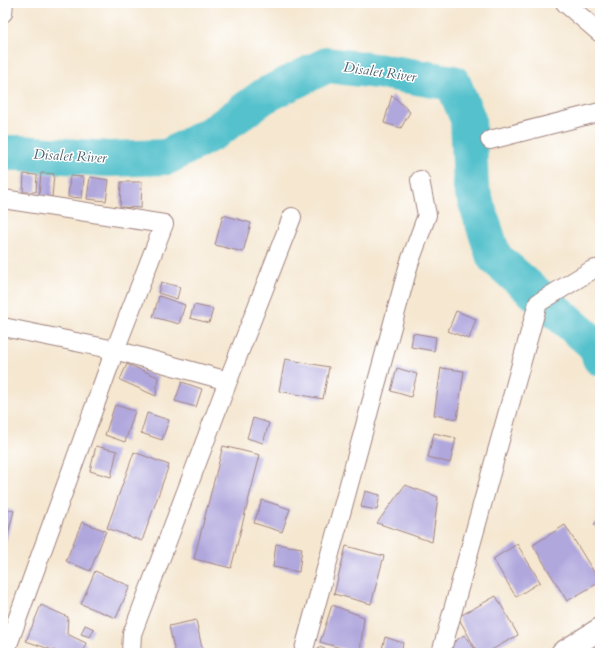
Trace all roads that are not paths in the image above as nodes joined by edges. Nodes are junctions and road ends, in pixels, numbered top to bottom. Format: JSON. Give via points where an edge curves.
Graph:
{"nodes":[{"id":1,"x":4,"y":3,"type":"edge"},
{"id":2,"x":565,"y":3,"type":"edge"},
{"id":3,"x":3,"y":13,"type":"edge"},
{"id":4,"x":600,"y":33,"type":"edge"},
{"id":5,"x":600,"y":112,"type":"edge"},
{"id":6,"x":490,"y":140,"type":"dead end"},
{"id":7,"x":420,"y":180,"type":"dead end"},
{"id":8,"x":3,"y":199,"type":"edge"},
{"id":9,"x":292,"y":217,"type":"dead end"},
{"id":10,"x":596,"y":269,"type":"edge"},
{"id":11,"x":3,"y":327,"type":"edge"},
{"id":12,"x":115,"y":350,"type":"junction"},
{"id":13,"x":228,"y":381,"type":"junction"},
{"id":14,"x":600,"y":629,"type":"edge"},
{"id":15,"x":5,"y":653,"type":"edge"},
{"id":16,"x":131,"y":653,"type":"edge"},
{"id":17,"x":303,"y":653,"type":"edge"},
{"id":18,"x":441,"y":653,"type":"edge"},
{"id":19,"x":562,"y":653,"type":"edge"}],
"edges":[{"from":1,"to":3,"type":"street"},
{"from":2,"to":4,"type":"street"},
{"from":5,"to":6,"type":"street"},
{"from":7,"to":17,"type":"street","via":[[427,215],[409,264]]},
{"from":8,"to":12,"type":"street","via":[[164,224]]},
{"from":9,"to":13,"type":"street"},
{"from":10,"to":18,"type":"street","via":[[538,303]]},
{"from":11,"to":12,"type":"street"},
{"from":12,"to":13,"type":"street"},
{"from":12,"to":15,"type":"street"},
{"from":13,"to":16,"type":"street","via":[[132,634]]},
{"from":14,"to":19,"type":"main road"}]}
